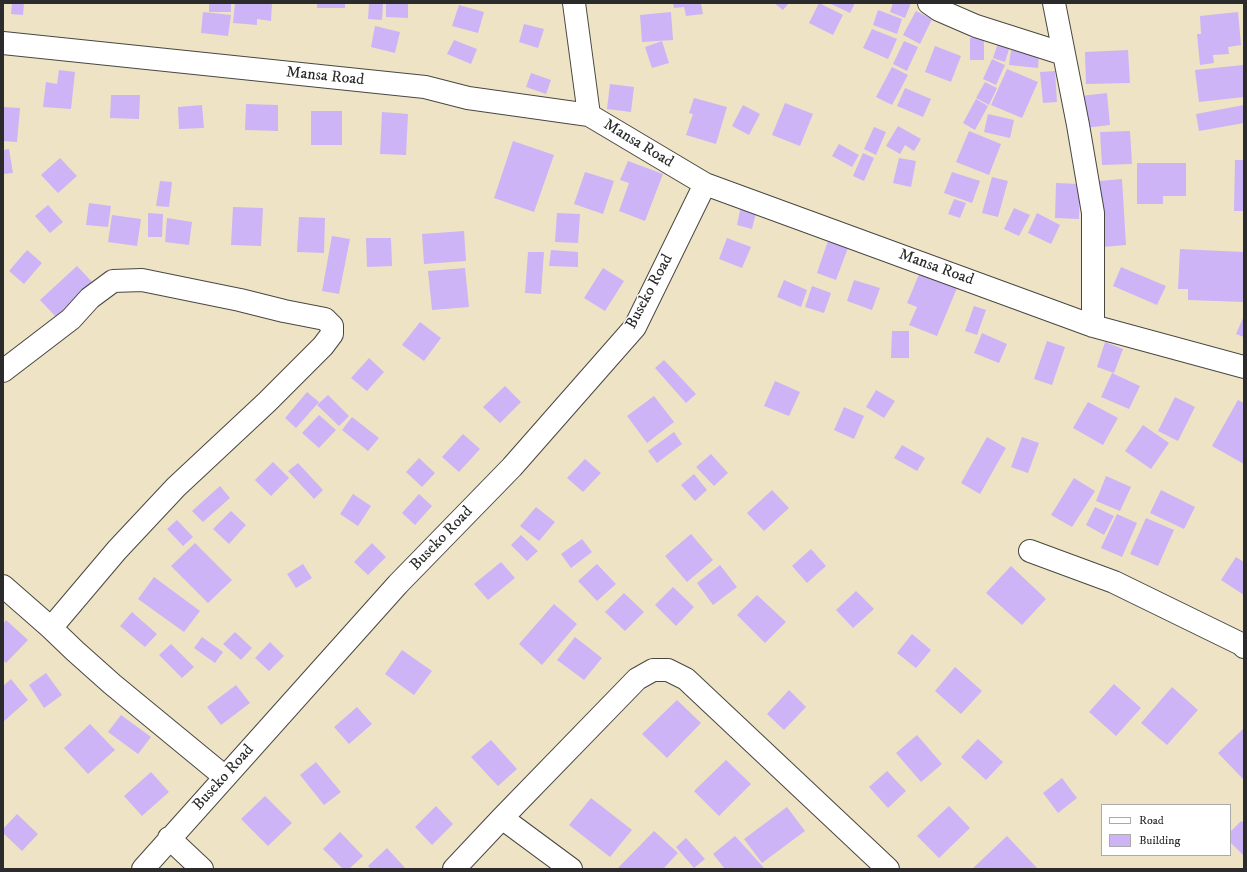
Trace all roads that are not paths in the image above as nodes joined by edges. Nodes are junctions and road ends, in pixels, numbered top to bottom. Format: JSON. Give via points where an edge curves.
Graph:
{"nodes":[{"id":1,"x":574,"y":3,"type":"edge"},
{"id":2,"x":929,"y":3,"type":"edge"},
{"id":3,"x":1054,"y":3,"type":"edge"},
{"id":4,"x":3,"y":43,"type":"edge"},
{"id":5,"x":1064,"y":54,"type":"junction"},
{"id":6,"x":589,"y":115,"type":"junction"},
{"id":7,"x":705,"y":184,"type":"junction"},
{"id":8,"x":1092,"y":326,"type":"junction"},
{"id":9,"x":1244,"y":367,"type":"edge"},
{"id":10,"x":3,"y":370,"type":"edge"},
{"id":11,"x":1030,"y":551,"type":"dead end"},
{"id":12,"x":3,"y":586,"type":"edge"},
{"id":13,"x":51,"y":628,"type":"junction"},
{"id":14,"x":1244,"y":647,"type":"edge"},
{"id":15,"x":225,"y":777,"type":"junction"},
{"id":16,"x":502,"y":818,"type":"junction"},
{"id":17,"x":169,"y":838,"type":"junction"},
{"id":18,"x":143,"y":869,"type":"edge"},
{"id":19,"x":202,"y":869,"type":"edge"},
{"id":20,"x":454,"y":869,"type":"edge"},
{"id":21,"x":570,"y":869,"type":"edge"},
{"id":22,"x":888,"y":869,"type":"edge"}],
"edges":[{"from":1,"to":6,"type":"street"},
{"from":2,"to":5,"type":"street","via":[[976,26]]},
{"from":3,"to":5,"type":"street"},
{"from":4,"to":6,"type":"street","name":"Mansa Road","via":[[425,87],[468,98]]},
{"from":5,"to":8,"type":"street","via":[[1092,213]]},
{"from":6,"to":7,"type":"street","name":"Mansa Road"},
{"from":7,"to":8,"type":"street","name":"Mansa Road"},
{"from":7,"to":15,"type":"street","name":"Buseko Road","via":[[635,327],[512,467],[398,584]]},
{"from":8,"to":9,"type":"street","name":"Mansa Road"},
{"from":10,"to":13,"type":"street","via":[[71,319],[90,298],[112,281],[142,280],[240,300],[326,319],[332,326],[332,334],[324,346],[176,488],[117,550]]},
{"from":11,"to":14,"type":"street","via":[[1114,582]]},
{"from":12,"to":13,"type":"street"},
{"from":13,"to":15,"type":"street","via":[[112,684]]},
{"from":15,"to":17,"type":"street","name":"Buseko Road"},
{"from":16,"to":20,"type":"street"},
{"from":16,"to":21,"type":"street"},
{"from":16,"to":22,"type":"street","via":[[637,679],[653,670],[668,670],[686,679]]},
{"from":17,"to":18,"type":"street","name":"Buseko Road"},
{"from":17,"to":19,"type":"street"}]}
